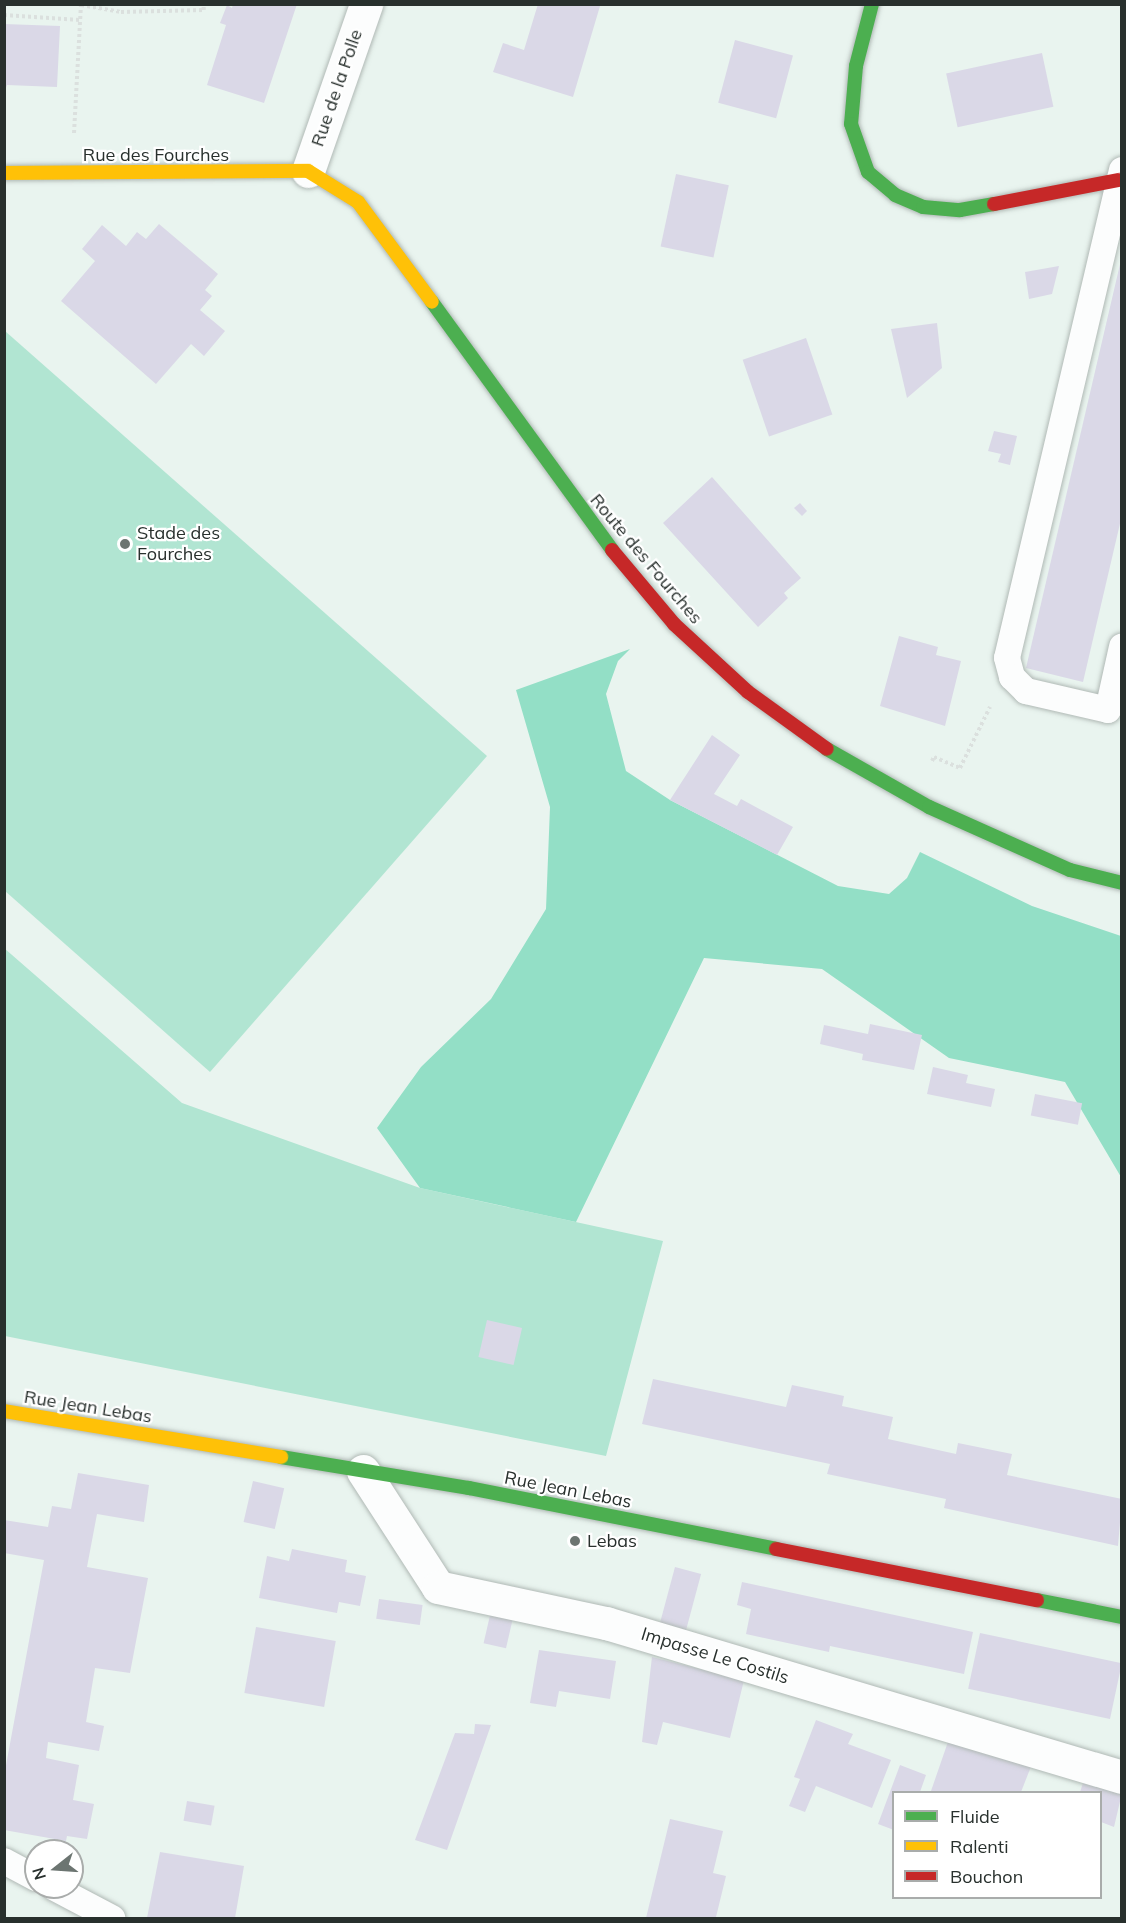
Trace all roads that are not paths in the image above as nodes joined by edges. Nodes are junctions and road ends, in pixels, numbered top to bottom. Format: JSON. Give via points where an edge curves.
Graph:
{"nodes":[{"id":1,"x":366,"y":4,"type":"edge"},
{"id":2,"x":872,"y":4,"type":"edge"},
{"id":3,"x":309,"y":171,"type":"junction"},
{"id":4,"x":4,"y":173,"type":"edge"},
{"id":5,"x":1120,"y":175,"type":"edge"},
{"id":6,"x":1122,"y":647,"type":"edge"},
{"id":7,"x":1115,"y":711,"type":"edge"},
{"id":8,"x":1122,"y":882,"type":"edge"},
{"id":9,"x":4,"y":1411,"type":"edge"},
{"id":10,"x":363,"y":1471,"type":"junction"},
{"id":11,"x":1122,"y":1617,"type":"edge"},
{"id":12,"x":1122,"y":1777,"type":"edge"},
{"id":13,"x":4,"y":1861,"type":"edge"},
{"id":14,"x":24,"y":1872,"type":"edge"},
{"id":15,"x":75,"y":1899,"type":"edge"},
{"id":16,"x":112,"y":1918,"type":"edge"}],
"edges":[{"from":1,"to":3,"type":"street","name":"Rue de la Polle"},
{"from":2,"to":5,"type":"street","via":[[856,66],[850,124],[868,172],[888,190],[923,207],[960,210]]},
{"from":3,"to":4,"type":"street","name":"Rue des Fourches"},
{"from":3,"to":8,"type":"street","name":"Route des Fourches","via":[[358,202],[592,526],[674,624],[748,692],[836,756],[929,807],[1070,870]]},
{"from":5,"to":7,"type":"lane","via":[[1006,658],[1012,677],[1026,691]]},
{"from":6,"to":7,"type":"lane"},
{"from":9,"to":10,"type":"street","name":"Rue Jean Lebas"},
{"from":10,"to":11,"type":"street","name":"Rue Jean Lebas"},
{"from":10,"to":12,"type":"street","name":"Impasse Le Costils","via":[[438,1587],[606,1623]]},
{"from":13,"to":14,"type":"lane"},
{"from":15,"to":16,"type":"lane"}]}
